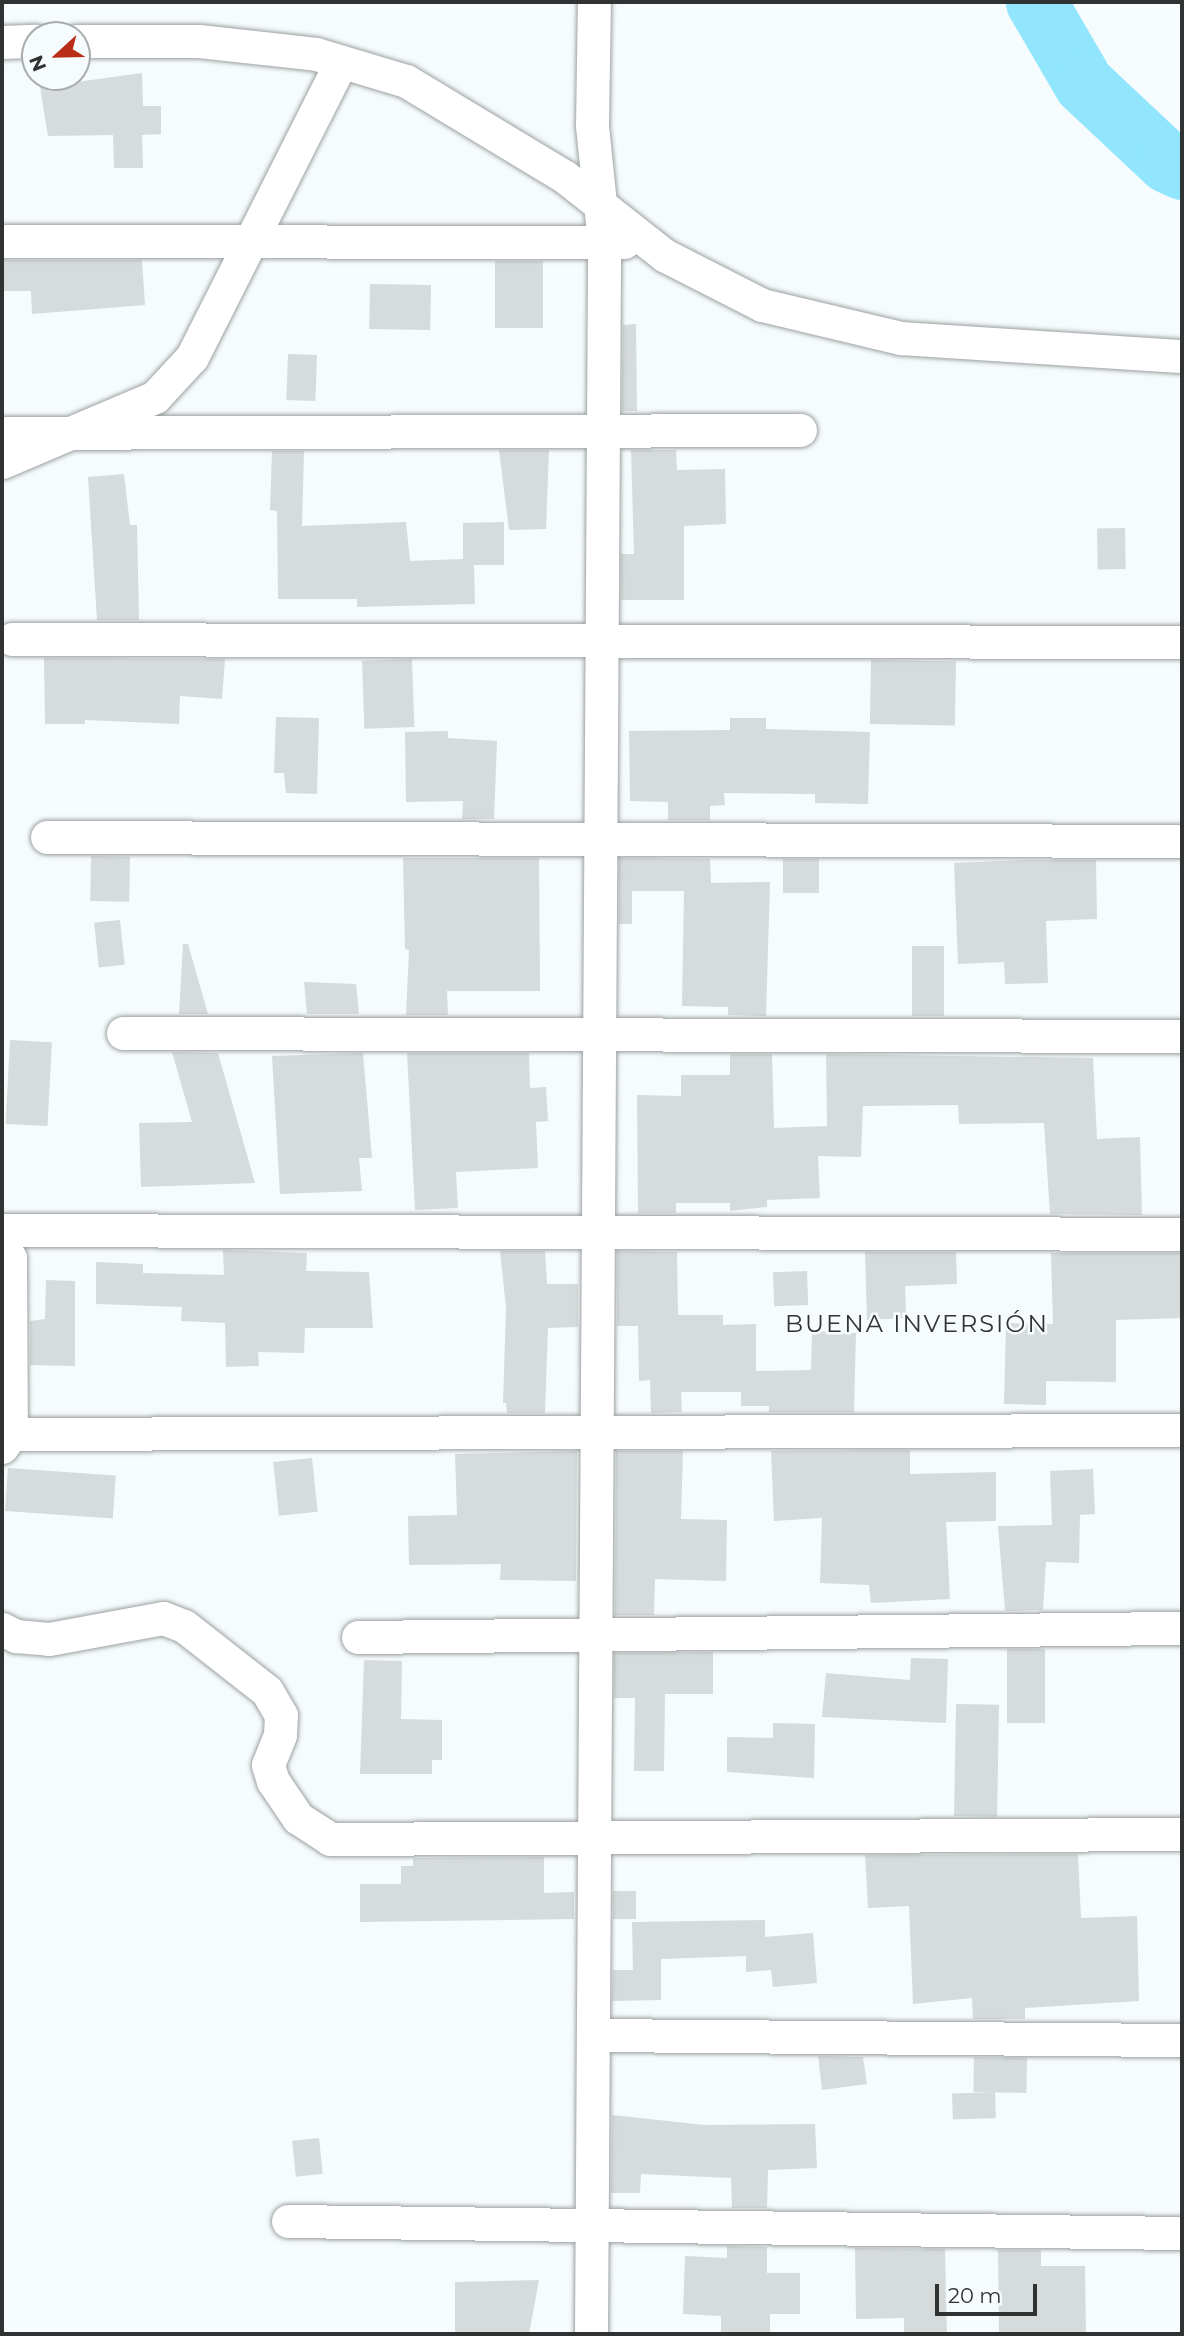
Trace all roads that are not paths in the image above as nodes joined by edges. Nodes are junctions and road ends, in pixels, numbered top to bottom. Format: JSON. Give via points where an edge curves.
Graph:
{"nodes":[{"id":1,"x":594,"y":2,"type":"edge"},
{"id":2,"x":21,"y":41,"type":"edge"},
{"id":3,"x":91,"y":41,"type":"edge"},
{"id":4,"x":2,"y":42,"type":"edge"},
{"id":5,"x":341,"y":62,"type":"junction"},
{"id":6,"x":604,"y":208,"type":"junction"},
{"id":7,"x":2,"y":240,"type":"edge"},
{"id":8,"x":251,"y":241,"type":"junction"},
{"id":9,"x":604,"y":242,"type":"junction"},
{"id":10,"x":648,"y":242,"type":"junction"},
{"id":11,"x":1182,"y":356,"type":"edge"},
{"id":12,"x":800,"y":430,"type":"dead end"},
{"id":13,"x":603,"y":431,"type":"junction"},
{"id":14,"x":2,"y":433,"type":"edge"},
{"id":15,"x":78,"y":433,"type":"junction"},
{"id":16,"x":2,"y":462,"type":"edge"},
{"id":17,"x":12,"y":639,"type":"dead end"},
{"id":18,"x":601,"y":641,"type":"junction"},
{"id":19,"x":1182,"y":642,"type":"edge"},
{"id":20,"x":47,"y":837,"type":"dead end"},
{"id":21,"x":600,"y":839,"type":"junction"},
{"id":22,"x":1182,"y":841,"type":"edge"},
{"id":23,"x":123,"y":1033,"type":"dead end"},
{"id":24,"x":599,"y":1034,"type":"junction"},
{"id":25,"x":1182,"y":1036,"type":"edge"},
{"id":26,"x":2,"y":1230,"type":"edge"},
{"id":27,"x":598,"y":1234,"type":"junction"},
{"id":28,"x":1182,"y":1234,"type":"edge"},
{"id":29,"x":2,"y":1245,"type":"edge"},
{"id":30,"x":1182,"y":1430,"type":"edge"},
{"id":31,"x":597,"y":1432,"type":"junction"},
{"id":32,"x":6,"y":1441,"type":"edge"},
{"id":33,"x":2,"y":1629,"type":"edge"},
{"id":34,"x":1182,"y":1629,"type":"edge"},
{"id":35,"x":596,"y":1635,"type":"junction"},
{"id":36,"x":358,"y":1637,"type":"dead end"},
{"id":37,"x":1182,"y":1834,"type":"edge"},
{"id":38,"x":594,"y":1838,"type":"junction"},
{"id":39,"x":593,"y":2035,"type":"junction"},
{"id":40,"x":1182,"y":2040,"type":"edge"},
{"id":41,"x":288,"y":2221,"type":"dead end"},
{"id":42,"x":592,"y":2224,"type":"junction"},
{"id":43,"x":1182,"y":2233,"type":"edge"},
{"id":44,"x":591,"y":2334,"type":"edge"}],
"edges":[{"from":1,"to":6,"type":"street","via":[[592,125]]},
{"from":2,"to":4,"type":"street"},
{"from":3,"to":5,"type":"street","via":[[199,41],[316,54]]},
{"from":5,"to":6,"type":"street","via":[[406,81],[500,135]]},
{"from":5,"to":8,"type":"street"},
{"from":6,"to":9,"type":"street"},
{"from":6,"to":10,"type":"street"},
{"from":7,"to":8,"type":"street"},
{"from":8,"to":9,"type":"street"},
{"from":8,"to":15,"type":"street","via":[[192,358],[155,397]]},
{"from":9,"to":10,"type":"street"},
{"from":9,"to":13,"type":"street"},
{"from":10,"to":11,"type":"street","via":[[762,305],[901,338]]},
{"from":12,"to":13,"type":"street"},
{"from":13,"to":15,"type":"street"},
{"from":13,"to":18,"type":"street"},
{"from":14,"to":15,"type":"street"},
{"from":15,"to":16,"type":"street"},
{"from":17,"to":18,"type":"street"},
{"from":18,"to":19,"type":"street"},
{"from":18,"to":21,"type":"street"},
{"from":20,"to":21,"type":"street"},
{"from":21,"to":22,"type":"street"},
{"from":21,"to":24,"type":"street"},
{"from":23,"to":24,"type":"street"},
{"from":24,"to":25,"type":"street"},
{"from":24,"to":27,"type":"street"},
{"from":26,"to":27,"type":"street"},
{"from":27,"to":28,"type":"street"},
{"from":27,"to":31,"type":"street"},
{"from":29,"to":32,"type":"street","via":[[10,1258]]},
{"from":30,"to":31,"type":"street"},
{"from":31,"to":32,"type":"street"},
{"from":31,"to":35,"type":"street"},
{"from":33,"to":38,"type":"street","via":[[16,1636],[49,1639],[163,1618],[184,1626],[267,1691],[281,1715],[280,1735],[268,1765],[272,1781],[298,1818],[330,1839]]},
{"from":34,"to":35,"type":"street"},
{"from":35,"to":36,"type":"street"},
{"from":35,"to":38,"type":"street"},
{"from":37,"to":38,"type":"street"},
{"from":38,"to":39,"type":"street"},
{"from":39,"to":40,"type":"street"},
{"from":39,"to":42,"type":"street"},
{"from":41,"to":42,"type":"street"},
{"from":42,"to":43,"type":"street"},
{"from":42,"to":44,"type":"street"}]}
